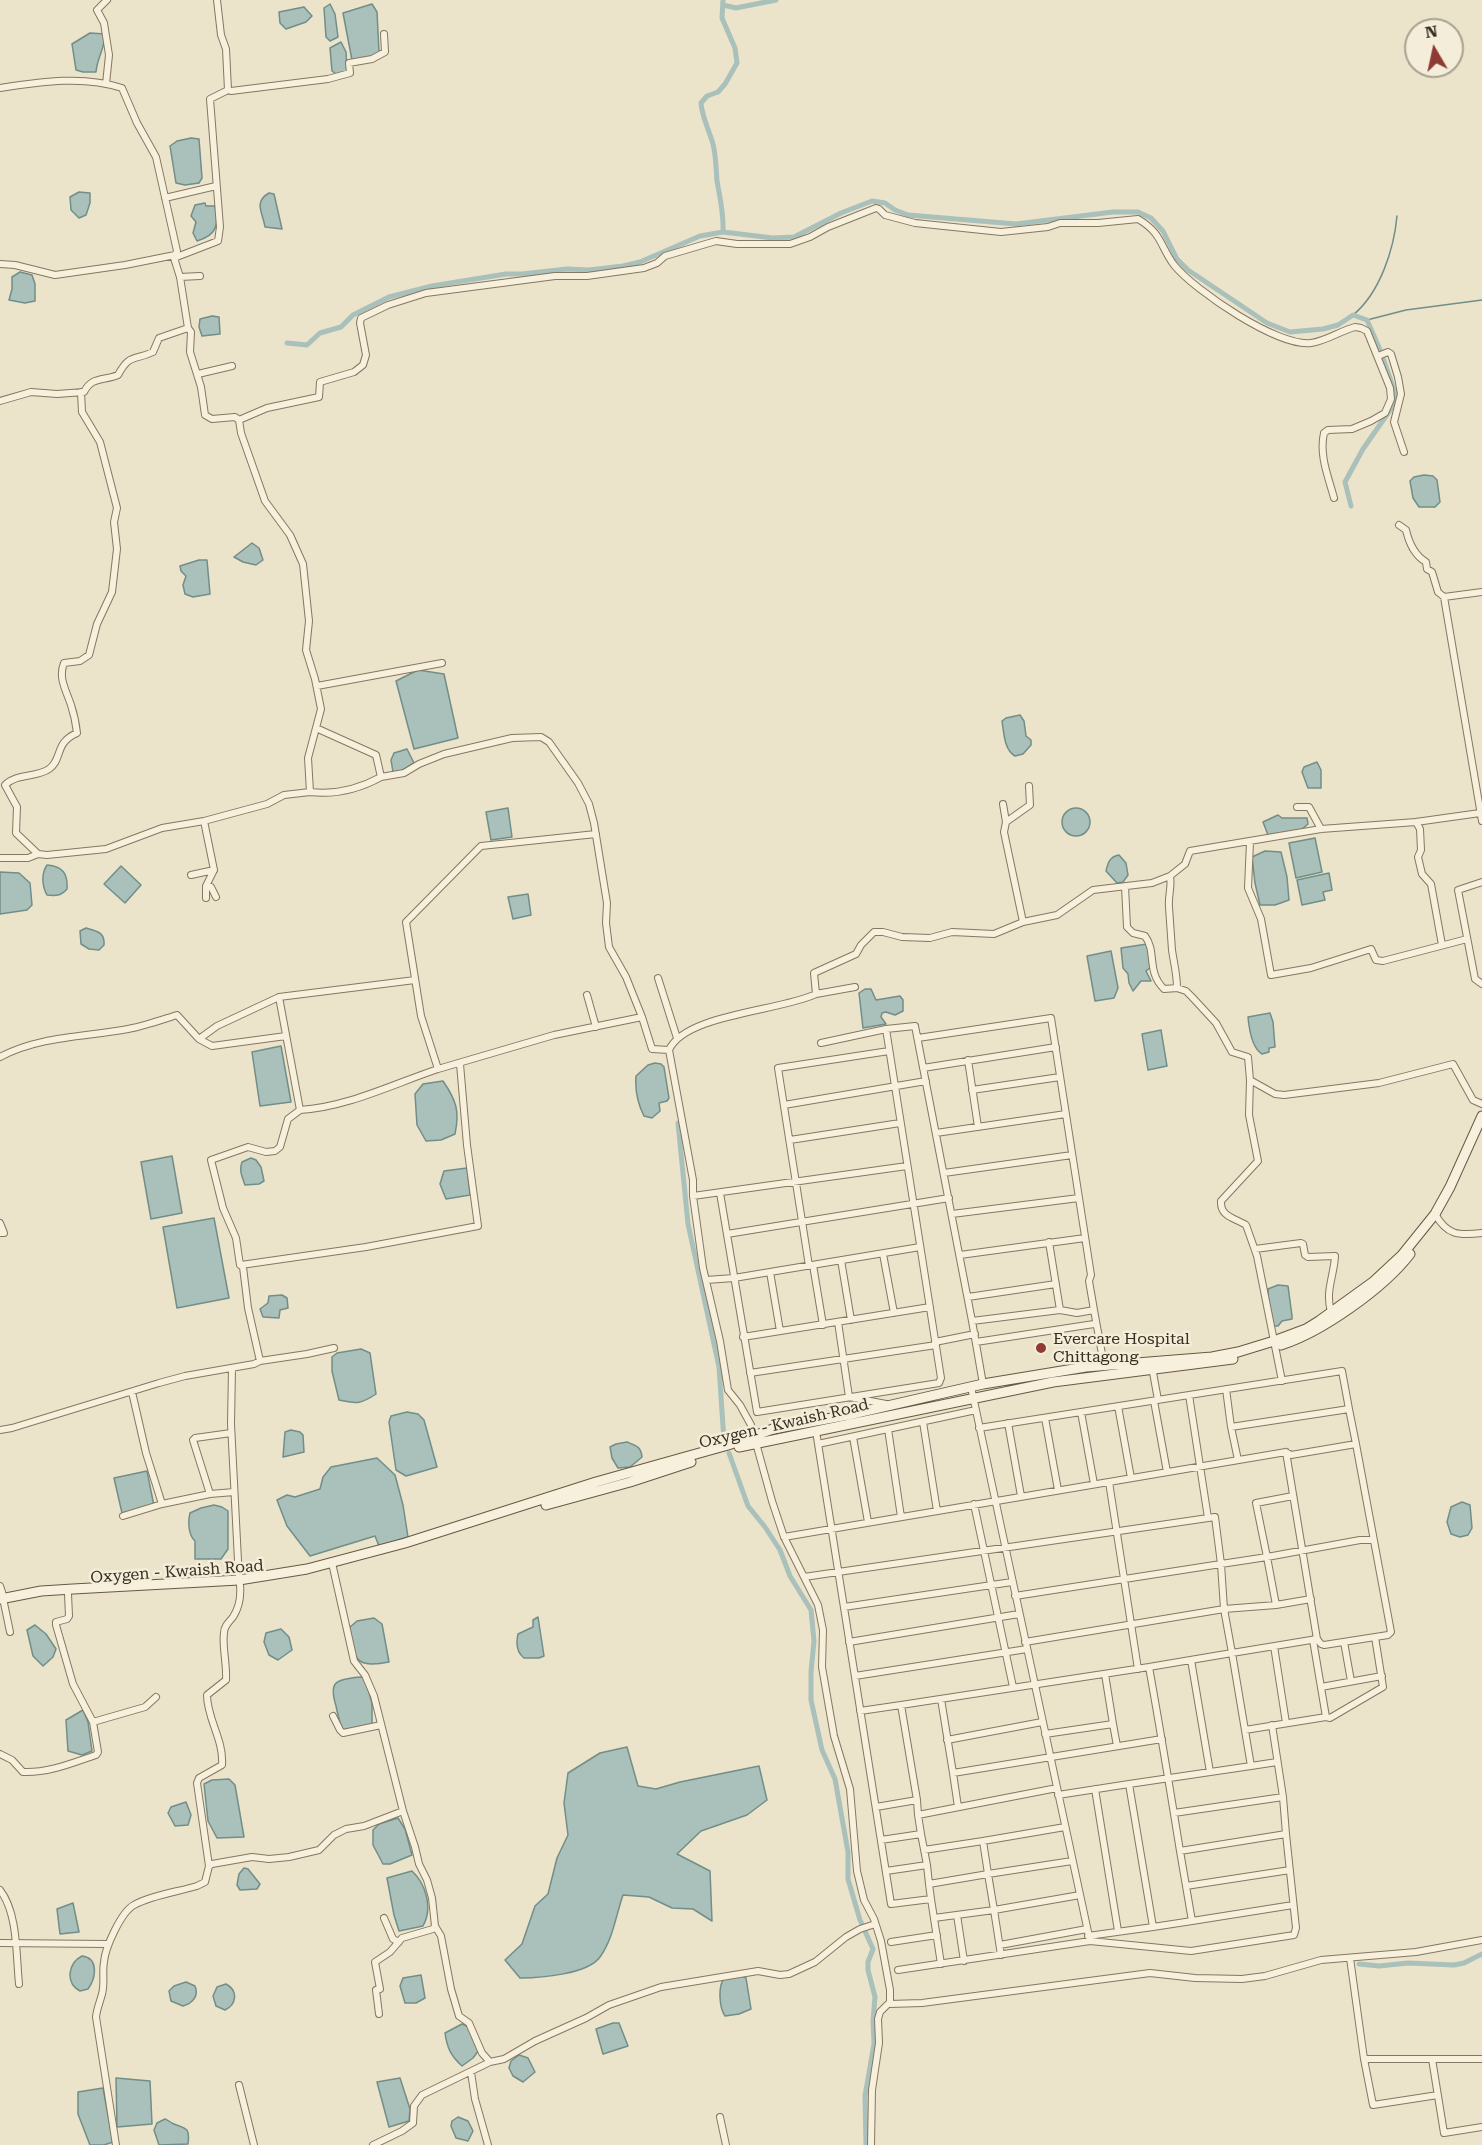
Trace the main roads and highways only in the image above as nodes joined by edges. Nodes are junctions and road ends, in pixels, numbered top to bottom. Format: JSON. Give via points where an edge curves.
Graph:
{"nodes":[{"id":1,"x":1482,"y":1116,"type":"edge"},
{"id":2,"x":1482,"y":1127,"type":"edge"},
{"id":3,"x":1436,"y":1216,"type":"junction"},
{"id":4,"x":1275,"y":1344,"type":"junction"},
{"id":5,"x":1152,"y":1365,"type":"junction"},
{"id":6,"x":972,"y":1392,"type":"junction"},
{"id":7,"x":756,"y":1440,"type":"junction"},
{"id":8,"x":333,"y":1566,"type":"junction"},
{"id":9,"x":239,"y":1583,"type":"junction"},
{"id":10,"x":2,"y":1601,"type":"edge"}],
"edges":[{"from":1,"to":3,"type":"main road","name":"Oxygen - Kwaish Road"},
{"from":2,"to":3,"type":"main road","name":"Oxygen - Kwaish Road","via":[[1456,1185]]},
{"from":3,"to":4,"type":"main road","name":"Oxygen - Kwaish Road","via":[[1388,1269],[1306,1329]]},
{"from":3,"to":4,"type":"main road","name":"Oxygen - Kwaish Road","via":[[1408,1257],[1382,1282],[1314,1332]]},
{"from":4,"to":5,"type":"main road","name":"Oxygen - Kwaish Road"},
{"from":5,"to":6,"type":"main road","name":"Oxygen - Kwaish Road"},
{"from":5,"to":6,"type":"main road","name":"Oxygen - Kwaish Road","via":[[1104,1365],[983,1384]]},
{"from":6,"to":7,"type":"main road","name":"Oxygen - Kwaish Road","via":[[816,1431]]},
{"from":6,"to":7,"type":"main road","name":"Oxygen - Kwaish Road","via":[[773,1429]]},
{"from":7,"to":8,"type":"main road","name":"Oxygen - Kwaish Road","via":[[630,1482]]},
{"from":7,"to":8,"type":"main road","name":"Oxygen - Kwaish Road","via":[[596,1482]]},
{"from":8,"to":9,"type":"main road","name":"Oxygen - Kwaish Road"},
{"from":9,"to":10,"type":"main road","name":"Oxygen - Kwaish Road"},
{"from":9,"to":10,"type":"main road","name":"Oxygen - Kwaish Road","via":[[41,1591]]}]}
